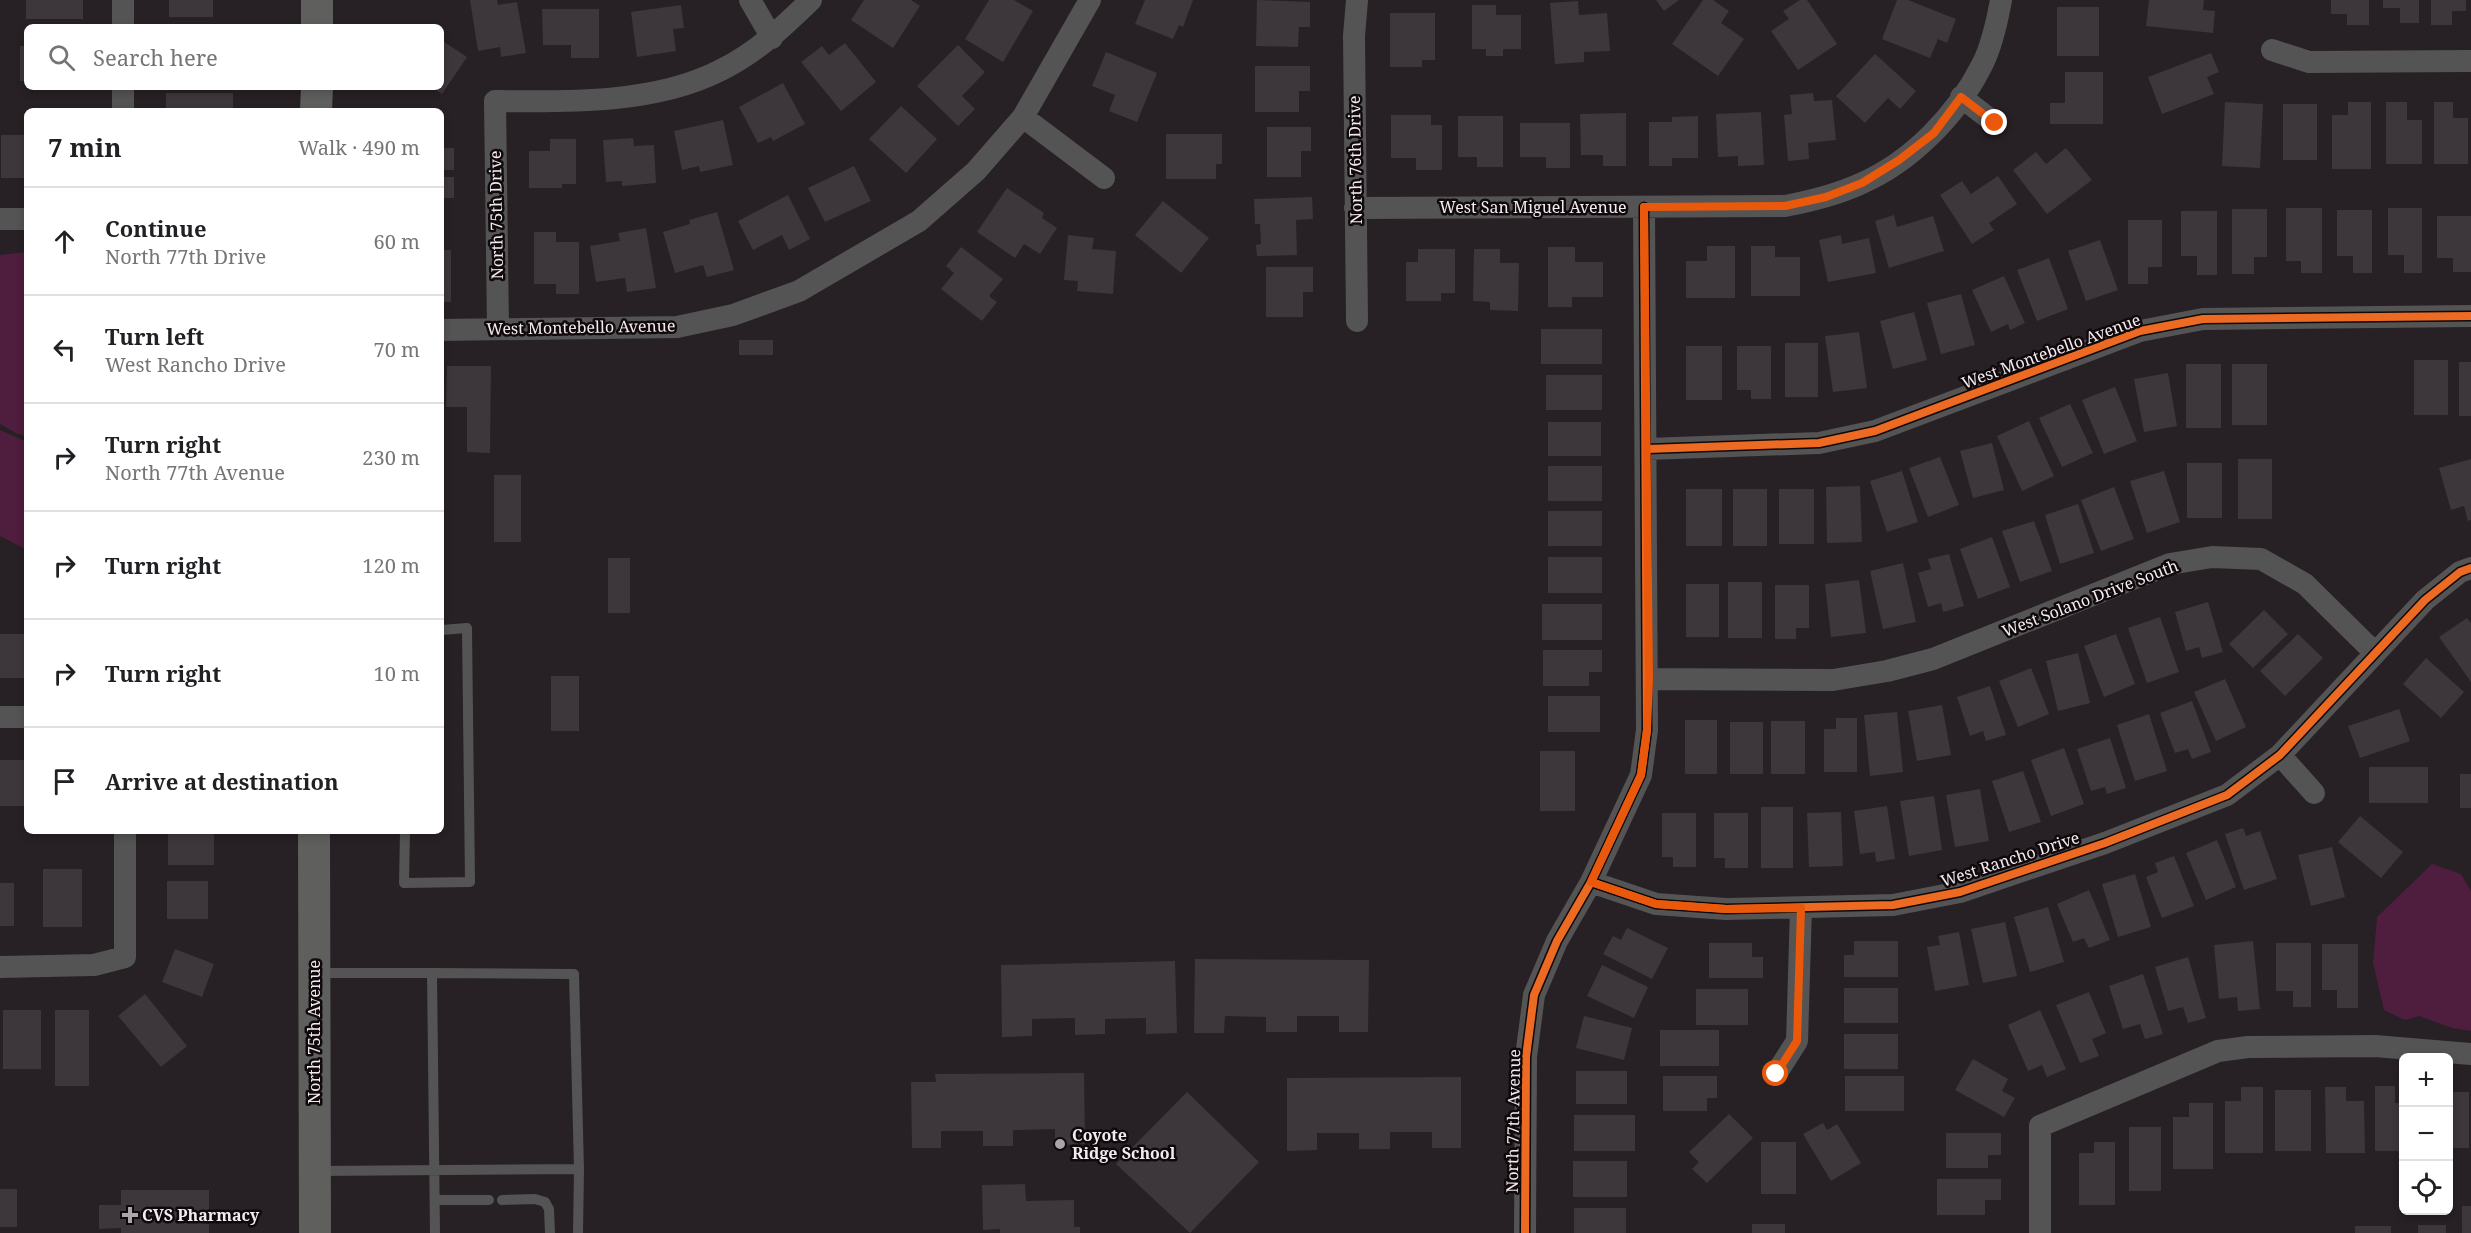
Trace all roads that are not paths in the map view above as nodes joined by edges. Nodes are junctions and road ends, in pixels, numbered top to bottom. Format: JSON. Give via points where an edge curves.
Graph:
{"nodes":[{"id":1,"x":123,"y":0,"type":"edge"},
{"id":2,"x":317,"y":0,"type":"edge"},
{"id":3,"x":750,"y":0,"type":"edge"},
{"id":4,"x":811,"y":0,"type":"edge"},
{"id":5,"x":1090,"y":0,"type":"edge"},
{"id":6,"x":1357,"y":0,"type":"edge"},
{"id":7,"x":2001,"y":0,"type":"edge"},
{"id":8,"x":123,"y":24,"type":"edge"},
{"id":9,"x":317,"y":24,"type":"edge"},
{"id":10,"x":772,"y":38,"type":"junction"},
{"id":11,"x":2272,"y":50,"type":"dead end"},
{"id":12,"x":2471,"y":61,"type":"edge"},
{"id":13,"x":123,"y":90,"type":"edge"},
{"id":14,"x":317,"y":90,"type":"edge"},
{"id":15,"x":1961,"y":97,"type":"junction"},
{"id":16,"x":123,"y":108,"type":"edge"},
{"id":17,"x":316,"y":108,"type":"edge"},
{"id":18,"x":1023,"y":117,"type":"junction"},
{"id":19,"x":1995,"y":123,"type":"dead end"},
{"id":20,"x":1104,"y":178,"type":"dead end"},
{"id":21,"x":1644,"y":207,"type":"junction"},
{"id":22,"x":1355,"y":208,"type":"junction"},
{"id":23,"x":0,"y":219,"type":"edge"},
{"id":24,"x":24,"y":219,"type":"edge"},
{"id":25,"x":2471,"y":316,"type":"edge"},
{"id":26,"x":1357,"y":321,"type":"dead end"},
{"id":27,"x":498,"y":329,"type":"junction"},
{"id":28,"x":444,"y":330,"type":"edge"},
{"id":29,"x":1647,"y":449,"type":"junction"},
{"id":30,"x":2471,"y":568,"type":"edge"},
{"id":31,"x":444,"y":630,"type":"edge"},
{"id":32,"x":2374,"y":652,"type":"junction"},
{"id":33,"x":1649,"y":679,"type":"junction"},
{"id":34,"x":0,"y":717,"type":"edge"},
{"id":35,"x":24,"y":717,"type":"edge"},
{"id":36,"x":2280,"y":755,"type":"junction"},
{"id":37,"x":2314,"y":793,"type":"dead end"},
{"id":38,"x":125,"y":834,"type":"edge"},
{"id":39,"x":314,"y":834,"type":"edge"},
{"id":40,"x":405,"y":834,"type":"edge"},
{"id":41,"x":1591,"y":882,"type":"junction"},
{"id":42,"x":1801,"y":908,"type":"junction"},
{"id":43,"x":0,"y":967,"type":"edge"},
{"id":44,"x":314,"y":972,"type":"junction"},
{"id":45,"x":432,"y":974,"type":"junction"},
{"id":46,"x":2471,"y":1054,"type":"edge"},
{"id":47,"x":1776,"y":1074,"type":"dead end"},
{"id":48,"x":579,"y":1169,"type":"junction"},
{"id":49,"x":434,"y":1170,"type":"junction"},
{"id":50,"x":314,"y":1171,"type":"junction"},
{"id":51,"x":435,"y":1200,"type":"junction"},
{"id":52,"x":489,"y":1200,"type":"dead end"},
{"id":53,"x":502,"y":1200,"type":"dead end"},
{"id":54,"x":315,"y":1233,"type":"edge"},
{"id":55,"x":435,"y":1233,"type":"edge"},
{"id":56,"x":550,"y":1233,"type":"edge"},
{"id":57,"x":578,"y":1233,"type":"edge"},
{"id":58,"x":1525,"y":1233,"type":"edge"},
{"id":59,"x":2040,"y":1233,"type":"edge"}],
"edges":[{"from":1,"to":8,"type":"street"},
{"from":2,"to":9,"type":"main road"},
{"from":3,"to":10,"type":"street"},
{"from":4,"to":10,"type":"street"},
{"from":5,"to":18,"type":"street","name":"West Montebello Avenue"},
{"from":6,"to":22,"type":"street","name":"North 76th Drive"},
{"from":7,"to":15,"type":"street","name":"West San Miguel Avenue","via":[[1982,65]]},
{"from":10,"to":27,"type":"street","name":"North 75th Drive","via":[[720,71],[671,88],[584,102],[495,101]]},
{"from":11,"to":12,"type":"street","via":[[2309,62]]},
{"from":13,"to":16,"type":"street"},
{"from":14,"to":17,"type":"main road"},
{"from":15,"to":19,"type":"street"},
{"from":15,"to":21,"type":"street","name":"West San Miguel Avenue","via":[[1934,133],[1899,160],[1862,183],[1826,197],[1785,206]]},
{"from":18,"to":20,"type":"street"},
{"from":18,"to":27,"type":"street","name":"West Montebello Avenue","via":[[976,171],[919,221],[799,291],[733,315],[677,327]]},
{"from":21,"to":22,"type":"street","name":"West San Miguel Avenue"},
{"from":21,"to":29,"type":"street","name":"North 77th Avenue"},
{"from":22,"to":26,"type":"street","name":"North 76th Drive"},
{"from":23,"to":24,"type":"street"},
{"from":25,"to":29,"type":"street","name":"West Montebello Avenue","via":[[2203,319],[2140,331],[1875,431],[1820,443]]},
{"from":27,"to":28,"type":"street","name":"West Montebello Avenue"},
{"from":29,"to":33,"type":"street","name":"North 77th Avenue"},
{"from":30,"to":32,"type":"street","via":[[2425,600]]},
{"from":31,"to":40,"type":"lane","via":[[467,628],[470,882],[404,884]]},
{"from":32,"to":33,"type":"street","name":"West Solano Drive South","via":[[2305,584],[2261,560],[2212,558],[2170,564],[1933,659],[1887,671],[1833,680]]},
{"from":32,"to":36,"type":"street","name":"West Rancho Drive"},
{"from":33,"to":41,"type":"street","name":"North 77th Avenue","via":[[1641,775]]},
{"from":34,"to":35,"type":"street"},
{"from":36,"to":37,"type":"street"},
{"from":36,"to":42,"type":"street","name":"West Rancho Drive","via":[[2227,795],[2105,843],[1960,892],[1893,905]]},
{"from":38,"to":43,"type":"street","via":[[125,957],[94,965]]},
{"from":39,"to":44,"type":"main road","name":"North 75th Avenue"},
{"from":41,"to":42,"type":"street","name":"West Rancho Drive","via":[[1656,904],[1726,909]]},
{"from":41,"to":58,"type":"street","name":"North 77th Avenue","via":[[1557,941],[1534,994],[1526,1057]]},
{"from":42,"to":47,"type":"street","via":[[1797,1041]]},
{"from":44,"to":45,"type":"lane"},
{"from":44,"to":50,"type":"main road","name":"North 75th Avenue"},
{"from":45,"to":48,"type":"lane","via":[[573,974]]},
{"from":45,"to":49,"type":"lane"},
{"from":46,"to":59,"type":"street","via":[[2375,1046],[2248,1047],[2218,1051],[2040,1126]]},
{"from":48,"to":49,"type":"lane"},
{"from":48,"to":57,"type":"lane"},
{"from":49,"to":50,"type":"lane"},
{"from":49,"to":51,"type":"lane"},
{"from":50,"to":54,"type":"main road","name":"North 75th Avenue"},
{"from":51,"to":52,"type":"lane"},
{"from":51,"to":55,"type":"lane"},
{"from":53,"to":56,"type":"lane","via":[[545,1202]]}]}
